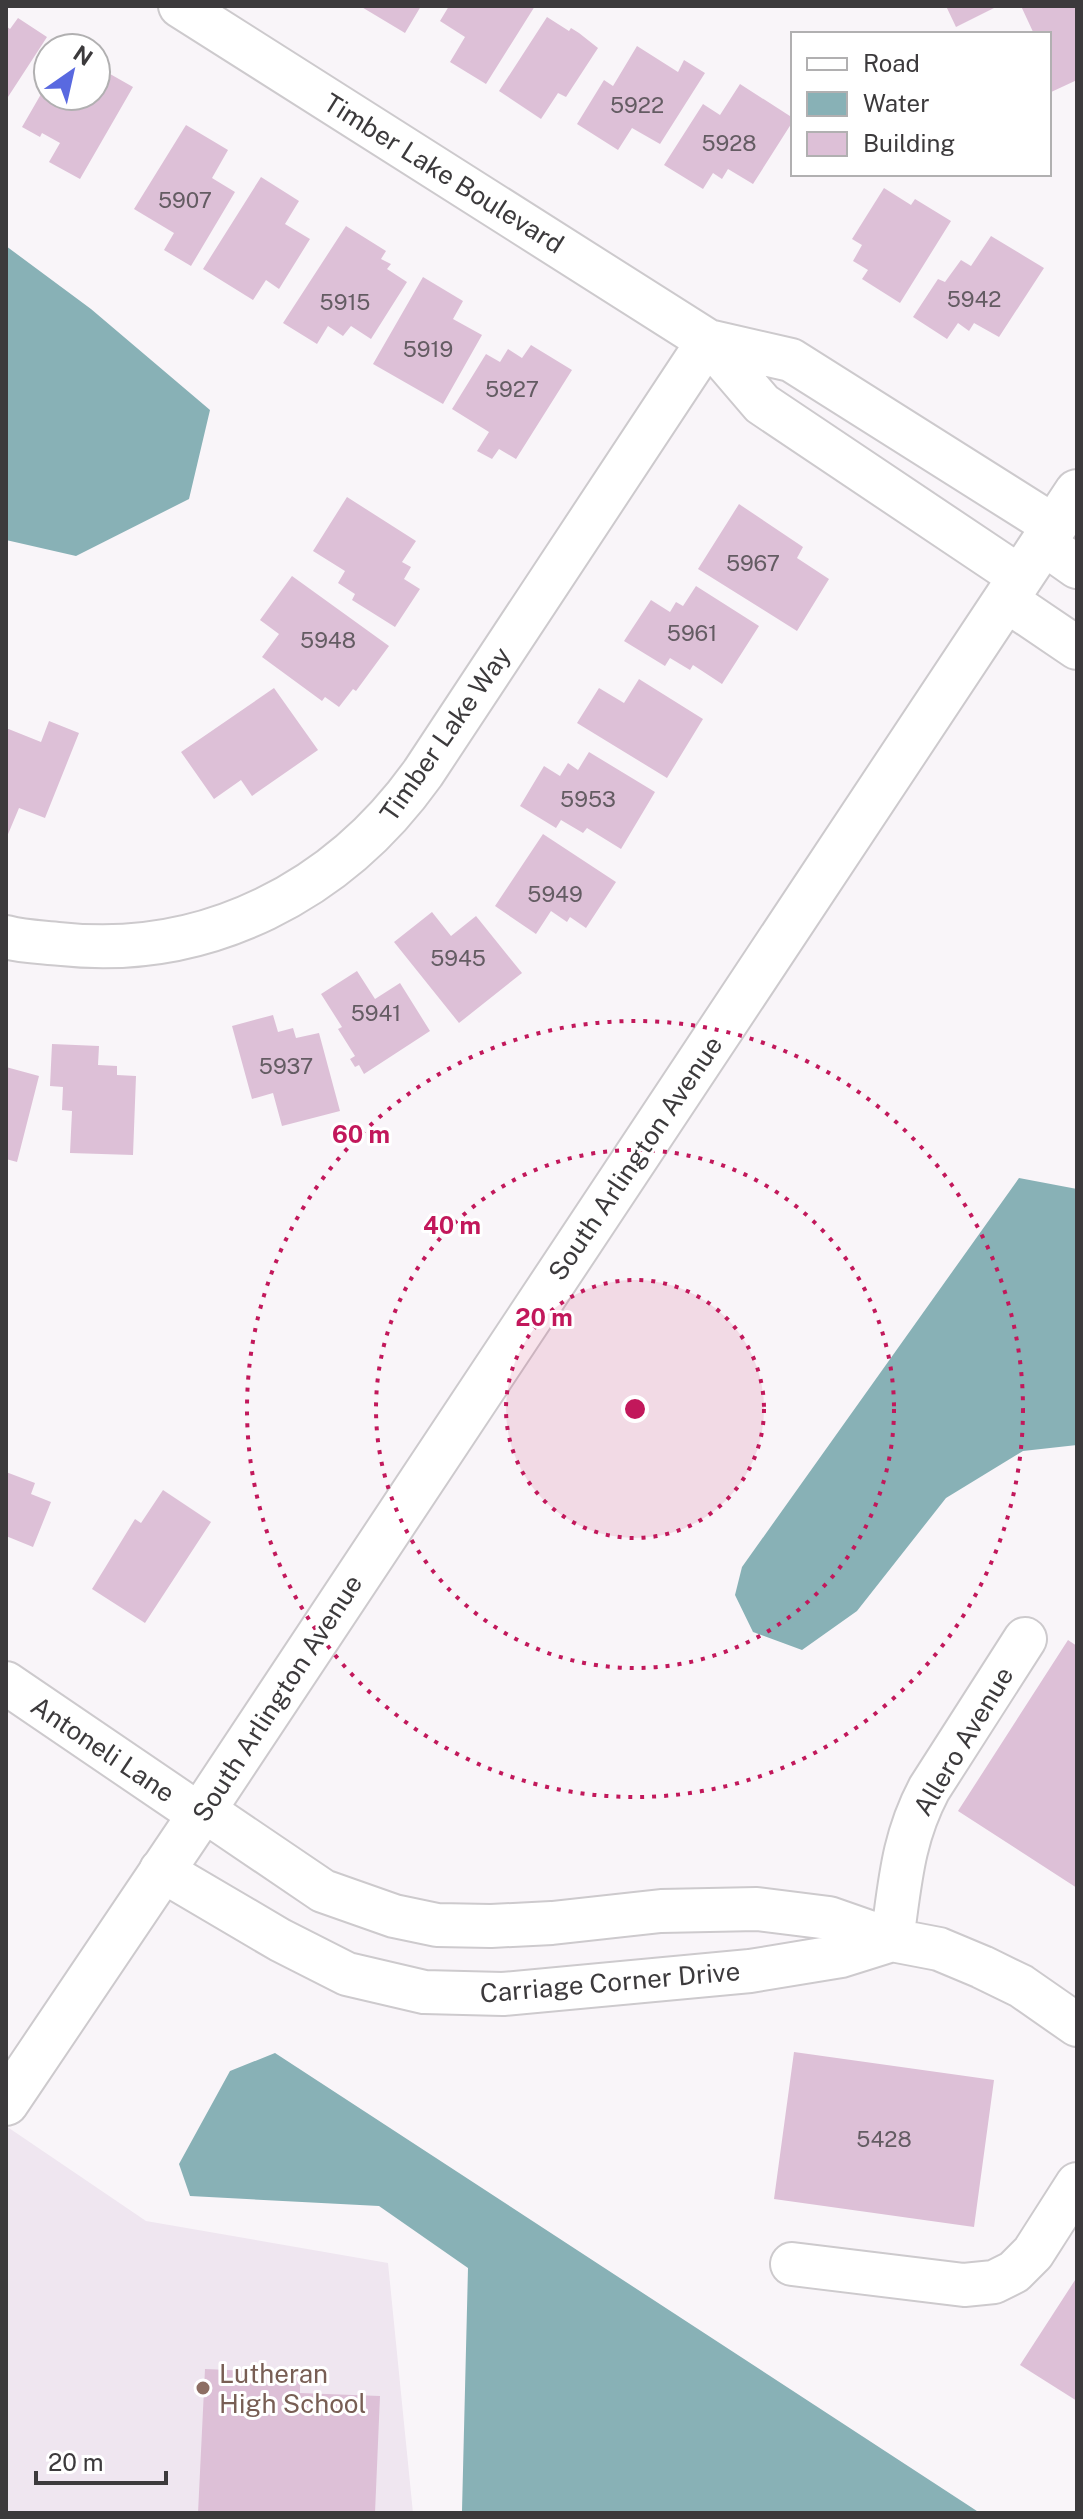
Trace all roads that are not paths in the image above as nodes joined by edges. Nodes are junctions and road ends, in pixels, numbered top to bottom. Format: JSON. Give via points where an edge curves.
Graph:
{"nodes":[{"id":1,"x":180,"y":6,"type":"edge"},
{"id":2,"x":708,"y":341,"type":"junction"},
{"id":3,"x":1046,"y":551,"type":"edge"},
{"id":4,"x":1077,"y":648,"type":"edge"},
{"id":5,"x":6,"y":937,"type":"edge"},
{"id":6,"x":1025,"y":1639,"type":"dead end"},
{"id":7,"x":6,"y":1683,"type":"edge"},
{"id":8,"x":201,"y":1812,"type":"junction"},
{"id":9,"x":161,"y":1870,"type":"junction"},
{"id":10,"x":886,"y":1938,"type":"junction"},
{"id":11,"x":1076,"y":2022,"type":"edge"},
{"id":12,"x":6,"y":2103,"type":"edge"},
{"id":13,"x":1077,"y":2184,"type":"edge"},
{"id":14,"x":792,"y":2264,"type":"dead end"}],
"edges":[{"from":1,"to":2,"type":"street","name":"Timber Lake Boulevard"},
{"from":2,"to":3,"type":"street","name":"Timber Lake Boulevard","via":[[762,404]]},
{"from":2,"to":3,"type":"street","name":"Timber Lake Boulevard","via":[[791,360]]},
{"from":2,"to":5,"type":"street","name":"Timber Lake Way","via":[[423,773],[357,848],[290,897],[197,935],[96,948]]},
{"from":3,"to":4,"type":"street","name":"Timber Lake Boulevard"},
{"from":3,"to":8,"type":"main road","name":"South Arlington Avenue"},
{"from":6,"to":10,"type":"street","name":"Allero Avenue","via":[[917,1812]]},
{"from":7,"to":8,"type":"street","name":"Antoneli Lane"},
{"from":8,"to":9,"type":"main road","name":"South Arlington Avenue"},
{"from":8,"to":10,"type":"street","name":"Carriage Corner Drive","via":[[323,1891],[437,1925],[757,1909],[829,1918]]},
{"from":9,"to":10,"type":"street","name":"Carriage Corner Drive","via":[[347,1974],[424,1992],[503,1994],[750,1971],[841,1956]]},
{"from":9,"to":12,"type":"main road","name":"South Arlington Avenue"},
{"from":10,"to":11,"type":"street","name":"Carriage Corner Drive","via":[[939,1949],[982,1967]]},
{"from":13,"to":14,"type":"street","via":[[1033,2253],[994,2282],[964,2285]]}]}
